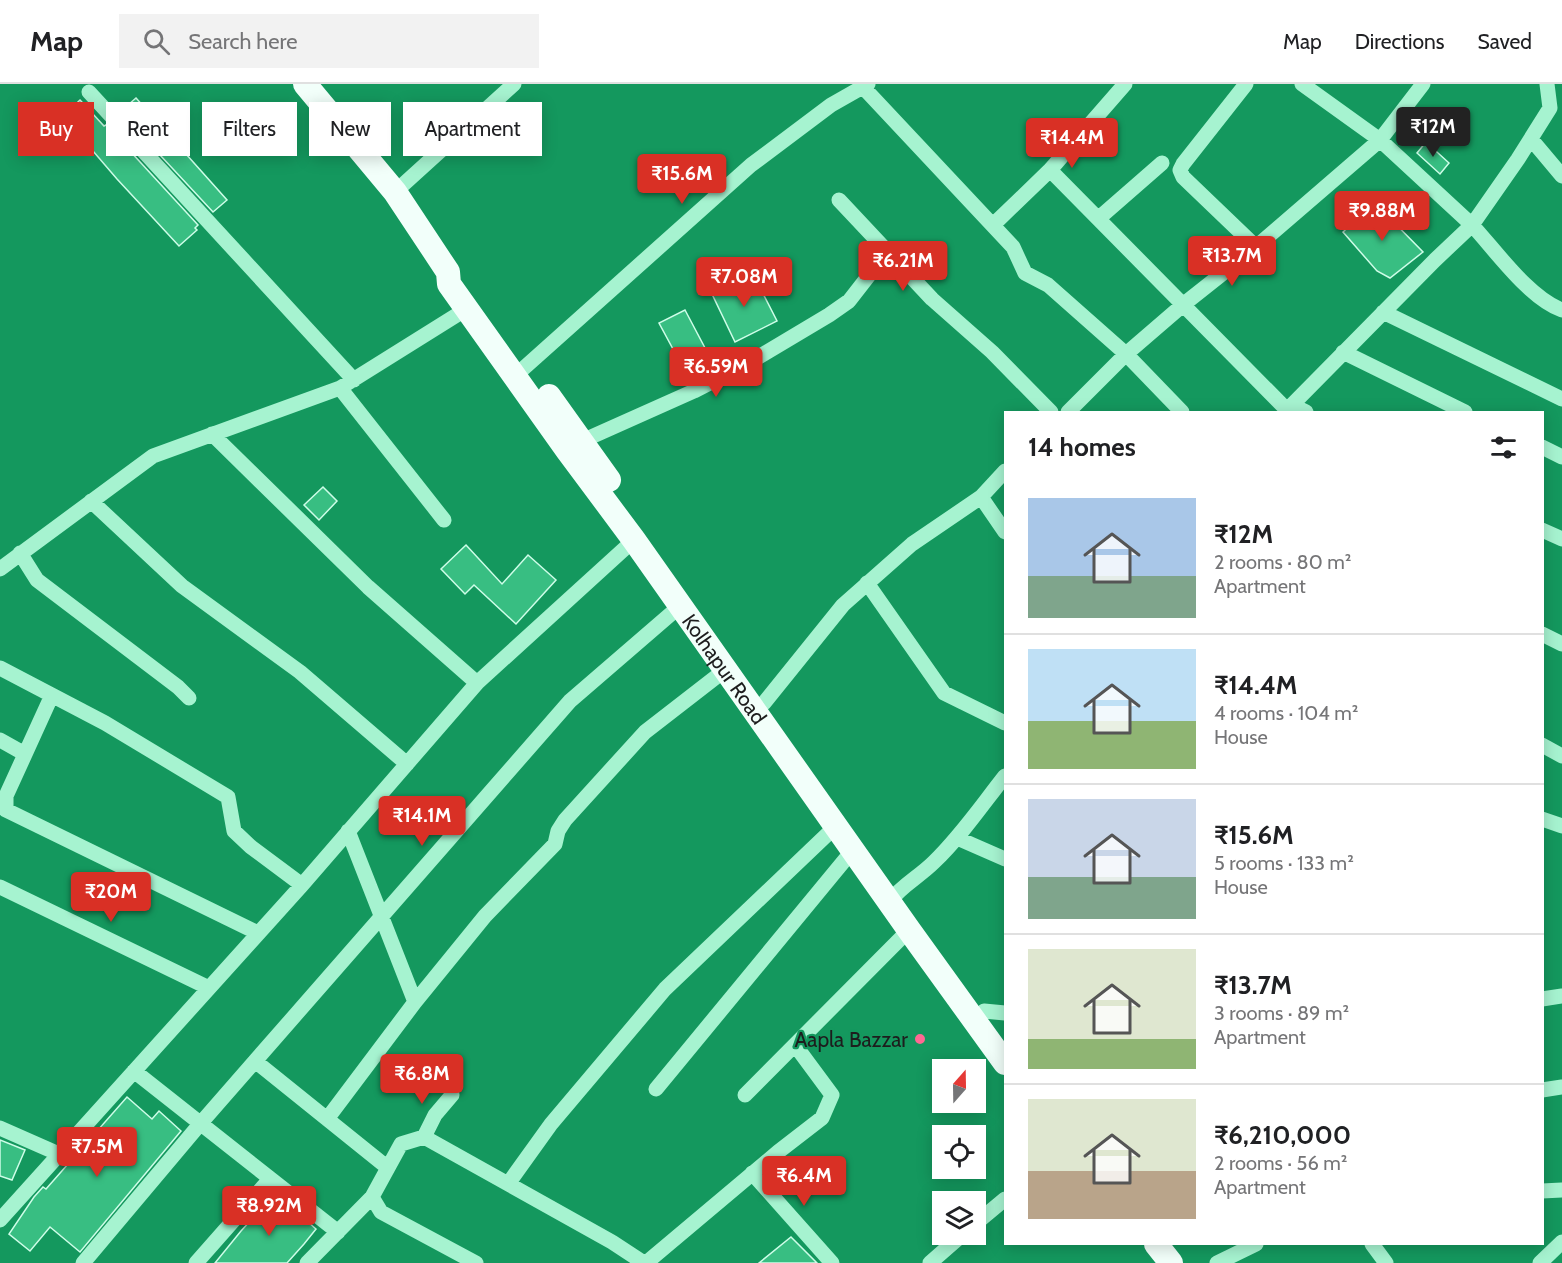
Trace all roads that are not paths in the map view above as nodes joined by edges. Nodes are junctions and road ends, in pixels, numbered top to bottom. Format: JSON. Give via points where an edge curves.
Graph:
{"nodes":[{"id":1,"x":304,"y":84,"type":"edge"},
{"id":2,"x":514,"y":84,"type":"edge"},
{"id":3,"x":1125,"y":84,"type":"edge"},
{"id":4,"x":1246,"y":84,"type":"edge"},
{"id":5,"x":1302,"y":84,"type":"edge"},
{"id":6,"x":1423,"y":84,"type":"edge"},
{"id":7,"x":1547,"y":84,"type":"edge"},
{"id":8,"x":866,"y":86,"type":"edge"},
{"id":9,"x":89,"y":92,"type":"dead end"},
{"id":10,"x":1531,"y":139,"type":"junction"},
{"id":11,"x":1380,"y":140,"type":"junction"},
{"id":12,"x":1162,"y":164,"type":"dead end"},
{"id":13,"x":1050,"y":170,"type":"junction"},
{"id":14,"x":1562,"y":176,"type":"edge"},
{"id":15,"x":395,"y":192,"type":"junction"},
{"id":16,"x":839,"y":200,"type":"dead end"},
{"id":17,"x":1099,"y":218,"type":"junction"},
{"id":18,"x":993,"y":225,"type":"junction"},
{"id":19,"x":1472,"y":225,"type":"junction"},
{"id":20,"x":1256,"y":247,"type":"junction"},
{"id":21,"x":897,"y":262,"type":"junction"},
{"id":22,"x":448,"y":272,"type":"junction"},
{"id":23,"x":1184,"y":304,"type":"junction"},
{"id":24,"x":468,"y":308,"type":"junction"},
{"id":25,"x":1562,"y":310,"type":"edge"},
{"id":26,"x":1383,"y":312,"type":"junction"},
{"id":27,"x":1343,"y":352,"type":"junction"},
{"id":28,"x":1126,"y":354,"type":"junction"},
{"id":29,"x":521,"y":371,"type":"junction"},
{"id":30,"x":347,"y":384,"type":"junction"},
{"id":31,"x":1562,"y":399,"type":"edge"},
{"id":32,"x":1288,"y":409,"type":"edge"},
{"id":33,"x":1050,"y":411,"type":"edge"},
{"id":34,"x":1069,"y":411,"type":"edge"},
{"id":35,"x":1181,"y":411,"type":"edge"},
{"id":36,"x":1463,"y":411,"type":"edge"},
{"id":37,"x":212,"y":434,"type":"junction"},
{"id":38,"x":582,"y":441,"type":"junction"},
{"id":39,"x":1544,"y":448,"type":"edge"},
{"id":40,"x":1562,"y":457,"type":"edge"},
{"id":41,"x":1004,"y":472,"type":"edge"},
{"id":42,"x":981,"y":497,"type":"junction"},
{"id":43,"x":91,"y":501,"type":"junction"},
{"id":44,"x":444,"y":520,"type":"dead end"},
{"id":45,"x":1004,"y":531,"type":"edge"},
{"id":46,"x":1544,"y":531,"type":"edge"},
{"id":47,"x":1562,"y":539,"type":"edge"},
{"id":48,"x":634,"y":540,"type":"junction"},
{"id":49,"x":20,"y":553,"type":"junction"},
{"id":50,"x":0,"y":569,"type":"edge"},
{"id":51,"x":867,"y":583,"type":"junction"},
{"id":52,"x":680,"y":606,"type":"junction"},
{"id":53,"x":1544,"y":634,"type":"edge"},
{"id":54,"x":1562,"y":644,"type":"edge"},
{"id":55,"x":0,"y":668,"type":"edge"},
{"id":56,"x":725,"y":670,"type":"junction"},
{"id":57,"x":477,"y":683,"type":"junction"},
{"id":58,"x":52,"y":695,"type":"junction"},
{"id":59,"x":189,"y":698,"type":"dead end"},
{"id":60,"x":764,"y":703,"type":"junction"},
{"id":61,"x":1004,"y":723,"type":"edge"},
{"id":62,"x":0,"y":740,"type":"edge"},
{"id":63,"x":1544,"y":747,"type":"edge"},
{"id":64,"x":25,"y":754,"type":"junction"},
{"id":65,"x":1562,"y":756,"type":"edge"},
{"id":66,"x":407,"y":764,"type":"junction"},
{"id":67,"x":1004,"y":777,"type":"edge"},
{"id":68,"x":1544,"y":820,"type":"edge"},
{"id":69,"x":836,"y":826,"type":"junction"},
{"id":70,"x":1562,"y":826,"type":"edge"},
{"id":71,"x":348,"y":831,"type":"junction"},
{"id":72,"x":957,"y":838,"type":"junction"},
{"id":73,"x":853,"y":850,"type":"junction"},
{"id":74,"x":1004,"y":859,"type":"edge"},
{"id":75,"x":302,"y":885,"type":"junction"},
{"id":76,"x":0,"y":887,"type":"edge"},
{"id":77,"x":894,"y":895,"type":"junction"},
{"id":78,"x":382,"y":917,"type":"junction"},
{"id":79,"x":909,"y":930,"type":"junction"},
{"id":80,"x":258,"y":933,"type":"junction"},
{"id":81,"x":209,"y":988,"type":"junction"},
{"id":82,"x":1562,"y":996,"type":"edge"},
{"id":83,"x":1544,"y":999,"type":"edge"},
{"id":84,"x":415,"y":1002,"type":"junction"},
{"id":85,"x":995,"y":1012,"type":"edge"},
{"id":86,"x":1004,"y":1040,"type":"edge"},
{"id":87,"x":795,"y":1045,"type":"junction"},
{"id":88,"x":255,"y":1061,"type":"junction"},
{"id":89,"x":1004,"y":1062,"type":"edge"},
{"id":90,"x":134,"y":1071,"type":"junction"},
{"id":91,"x":1562,"y":1087,"type":"edge"},
{"id":92,"x":656,"y":1089,"type":"dead end"},
{"id":93,"x":1544,"y":1090,"type":"edge"},
{"id":94,"x":452,"y":1095,"type":"dead end"},
{"id":95,"x":745,"y":1095,"type":"dead end"},
{"id":96,"x":327,"y":1119,"type":"junction"},
{"id":97,"x":200,"y":1124,"type":"junction"},
{"id":98,"x":0,"y":1128,"type":"edge"},
{"id":99,"x":424,"y":1137,"type":"junction"},
{"id":100,"x":59,"y":1154,"type":"junction"},
{"id":101,"x":388,"y":1168,"type":"junction"},
{"id":102,"x":752,"y":1173,"type":"junction"},
{"id":103,"x":270,"y":1179,"type":"junction"},
{"id":104,"x":508,"y":1184,"type":"junction"},
{"id":105,"x":1562,"y":1190,"type":"edge"},
{"id":106,"x":1544,"y":1191,"type":"edge"},
{"id":107,"x":372,"y":1197,"type":"junction"},
{"id":108,"x":1004,"y":1199,"type":"edge"},
{"id":109,"x":986,"y":1214,"type":"edge"},
{"id":110,"x":0,"y":1220,"type":"edge"},
{"id":111,"x":338,"y":1232,"type":"junction"},
{"id":112,"x":1562,"y":1242,"type":"edge"},
{"id":113,"x":950,"y":1245,"type":"edge"},
{"id":114,"x":1140,"y":1245,"type":"edge"},
{"id":115,"x":1157,"y":1245,"type":"edge"},
{"id":116,"x":1254,"y":1245,"type":"edge"},
{"id":117,"x":1373,"y":1245,"type":"edge"},
{"id":118,"x":454,"y":1257,"type":"edge"},
{"id":119,"x":82,"y":1263,"type":"edge"},
{"id":120,"x":196,"y":1263,"type":"edge"},
{"id":121,"x":307,"y":1263,"type":"edge"},
{"id":122,"x":476,"y":1263,"type":"edge"},
{"id":123,"x":645,"y":1263,"type":"edge"},
{"id":124,"x":832,"y":1263,"type":"edge"},
{"id":125,"x":930,"y":1263,"type":"edge"},
{"id":126,"x":1152,"y":1263,"type":"edge"},
{"id":127,"x":1171,"y":1263,"type":"edge"},
{"id":128,"x":1217,"y":1263,"type":"edge"},
{"id":129,"x":1386,"y":1263,"type":"edge"},
{"id":130,"x":1540,"y":1263,"type":"edge"}],
"edges":[{"from":1,"to":15,"type":"main road","name":"Kolhapur Road"},
{"from":2,"to":15,"type":"street"},
{"from":3,"to":13,"type":"street"},
{"from":4,"to":20,"type":"street","via":[[1180,170]]},
{"from":5,"to":11,"type":"street"},
{"from":6,"to":11,"type":"street"},
{"from":7,"to":10,"type":"street","via":[[1550,108]]},
{"from":8,"to":18,"type":"street"},
{"from":8,"to":29,"type":"street","via":[[831,105],[751,165]]},
{"from":9,"to":30,"type":"street"},
{"from":10,"to":14,"type":"street"},
{"from":10,"to":19,"type":"street"},
{"from":11,"to":19,"type":"street"},
{"from":11,"to":20,"type":"street"},
{"from":12,"to":17,"type":"street"},
{"from":13,"to":17,"type":"street"},
{"from":13,"to":18,"type":"street"},
{"from":15,"to":22,"type":"main road","name":"Kolhapur Road"},
{"from":16,"to":21,"type":"street"},
{"from":17,"to":23,"type":"street"},
{"from":18,"to":28,"type":"street","via":[[1013,247],[1025,273],[1048,285]]},
{"from":19,"to":25,"type":"street","via":[[1537,297]]},
{"from":19,"to":26,"type":"street"},
{"from":20,"to":23,"type":"street"},
{"from":21,"to":33,"type":"street"},
{"from":21,"to":38,"type":"street","via":[[870,274],[849,301],[829,315],[752,361]]},
{"from":22,"to":24,"type":"main road","name":"Kolhapur Road","via":[[449,284]]},
{"from":22,"to":29,"type":"main road","name":"Kolhapur Road","via":[[461,278]]},
{"from":23,"to":28,"type":"street"},
{"from":23,"to":32,"type":"street"},
{"from":24,"to":29,"type":"main road","name":"Kolhapur Road"},
{"from":24,"to":30,"type":"street"},
{"from":26,"to":27,"type":"street"},
{"from":26,"to":31,"type":"street"},
{"from":27,"to":32,"type":"street"},
{"from":27,"to":36,"type":"street"},
{"from":28,"to":34,"type":"street"},
{"from":28,"to":35,"type":"street"},
{"from":29,"to":38,"type":"main road","name":"Kolhapur Road"},
{"from":29,"to":48,"type":"main road","name":"Kolhapur Road"},
{"from":30,"to":37,"type":"street"},
{"from":30,"to":44,"type":"street"},
{"from":37,"to":43,"type":"street","via":[[153,456]]},
{"from":37,"to":57,"type":"street","via":[[368,587]]},
{"from":38,"to":60,"type":"main road","name":"Kolhapur Road"},
{"from":39,"to":40,"type":"street"},
{"from":41,"to":42,"type":"street"},
{"from":42,"to":45,"type":"street"},
{"from":42,"to":51,"type":"street","via":[[912,544]]},
{"from":43,"to":49,"type":"street"},
{"from":43,"to":66,"type":"street","via":[[182,586],[300,672]]},
{"from":46,"to":47,"type":"street"},
{"from":48,"to":52,"type":"main road","name":"Kolhapur Road"},
{"from":48,"to":57,"type":"street"},
{"from":49,"to":50,"type":"street"},
{"from":49,"to":59,"type":"street","via":[[37,579]]},
{"from":51,"to":60,"type":"street","via":[[843,605]]},
{"from":51,"to":61,"type":"street","via":[[944,693]]},
{"from":52,"to":56,"type":"main road","name":"Kolhapur Road"},
{"from":52,"to":78,"type":"street","via":[[570,701]]},
{"from":53,"to":54,"type":"street"},
{"from":55,"to":58,"type":"street"},
{"from":56,"to":69,"type":"main road","name":"Kolhapur Road"},
{"from":56,"to":84,"type":"street","via":[[645,732],[565,820],[555,844],[485,916]]},
{"from":57,"to":66,"type":"street"},
{"from":58,"to":64,"type":"street"},
{"from":58,"to":75,"type":"street","via":[[228,797],[234,831]]},
{"from":60,"to":77,"type":"main road","name":"Kolhapur Road"},
{"from":62,"to":64,"type":"street"},
{"from":63,"to":65,"type":"street"},
{"from":64,"to":80,"type":"street","via":[[6,796],[6,810]]},
{"from":66,"to":71,"type":"street"},
{"from":67,"to":72,"type":"street"},
{"from":68,"to":70,"type":"street"},
{"from":69,"to":73,"type":"main road","name":"Kolhapur Road"},
{"from":69,"to":104,"type":"street","via":[[665,988],[551,1124]]},
{"from":71,"to":75,"type":"street"},
{"from":71,"to":78,"type":"street"},
{"from":72,"to":74,"type":"street"},
{"from":72,"to":77,"type":"street","via":[[933,864]]},
{"from":73,"to":77,"type":"main road","name":"Kolhapur Road"},
{"from":73,"to":92,"type":"street"},
{"from":75,"to":80,"type":"street"},
{"from":76,"to":81,"type":"street"},
{"from":77,"to":79,"type":"main road","name":"Kolhapur Road"},
{"from":77,"to":85,"type":"main road","name":"Kolhapur Road"},
{"from":78,"to":84,"type":"street"},
{"from":78,"to":88,"type":"street"},
{"from":79,"to":87,"type":"street"},
{"from":79,"to":89,"type":"main road","name":"Kolhapur Road"},
{"from":80,"to":81,"type":"street"},
{"from":81,"to":90,"type":"street"},
{"from":82,"to":83,"type":"street"},
{"from":84,"to":96,"type":"street"},
{"from":85,"to":86,"type":"main road","name":"Kolhapur Road"},
{"from":87,"to":95,"type":"street"},
{"from":87,"to":102,"type":"street","via":[[832,1095],[822,1118]]},
{"from":88,"to":96,"type":"street"},
{"from":88,"to":97,"type":"street"},
{"from":90,"to":97,"type":"street"},
{"from":90,"to":100,"type":"street"},
{"from":91,"to":93,"type":"street"},
{"from":94,"to":99,"type":"street","via":[[435,1115]]},
{"from":96,"to":101,"type":"street"},
{"from":97,"to":103,"type":"street"},
{"from":97,"to":119,"type":"street"},
{"from":98,"to":100,"type":"street"},
{"from":99,"to":101,"type":"street","via":[[401,1144]]},
{"from":99,"to":104,"type":"street"},
{"from":100,"to":110,"type":"street"},
{"from":101,"to":107,"type":"street"},
{"from":102,"to":123,"type":"street"},
{"from":102,"to":124,"type":"street"},
{"from":103,"to":111,"type":"street"},
{"from":103,"to":120,"type":"street"},
{"from":104,"to":123,"type":"street"},
{"from":105,"to":106,"type":"street"},
{"from":107,"to":111,"type":"street"},
{"from":107,"to":118,"type":"street","via":[[381,1212]]},
{"from":108,"to":109,"type":"street"},
{"from":111,"to":121,"type":"street"},
{"from":112,"to":130,"type":"street"},
{"from":113,"to":125,"type":"street"},
{"from":114,"to":126,"type":"main road"},
{"from":115,"to":127,"type":"main road"},
{"from":116,"to":128,"type":"street"},
{"from":117,"to":129,"type":"street"},
{"from":118,"to":122,"type":"street"}]}
